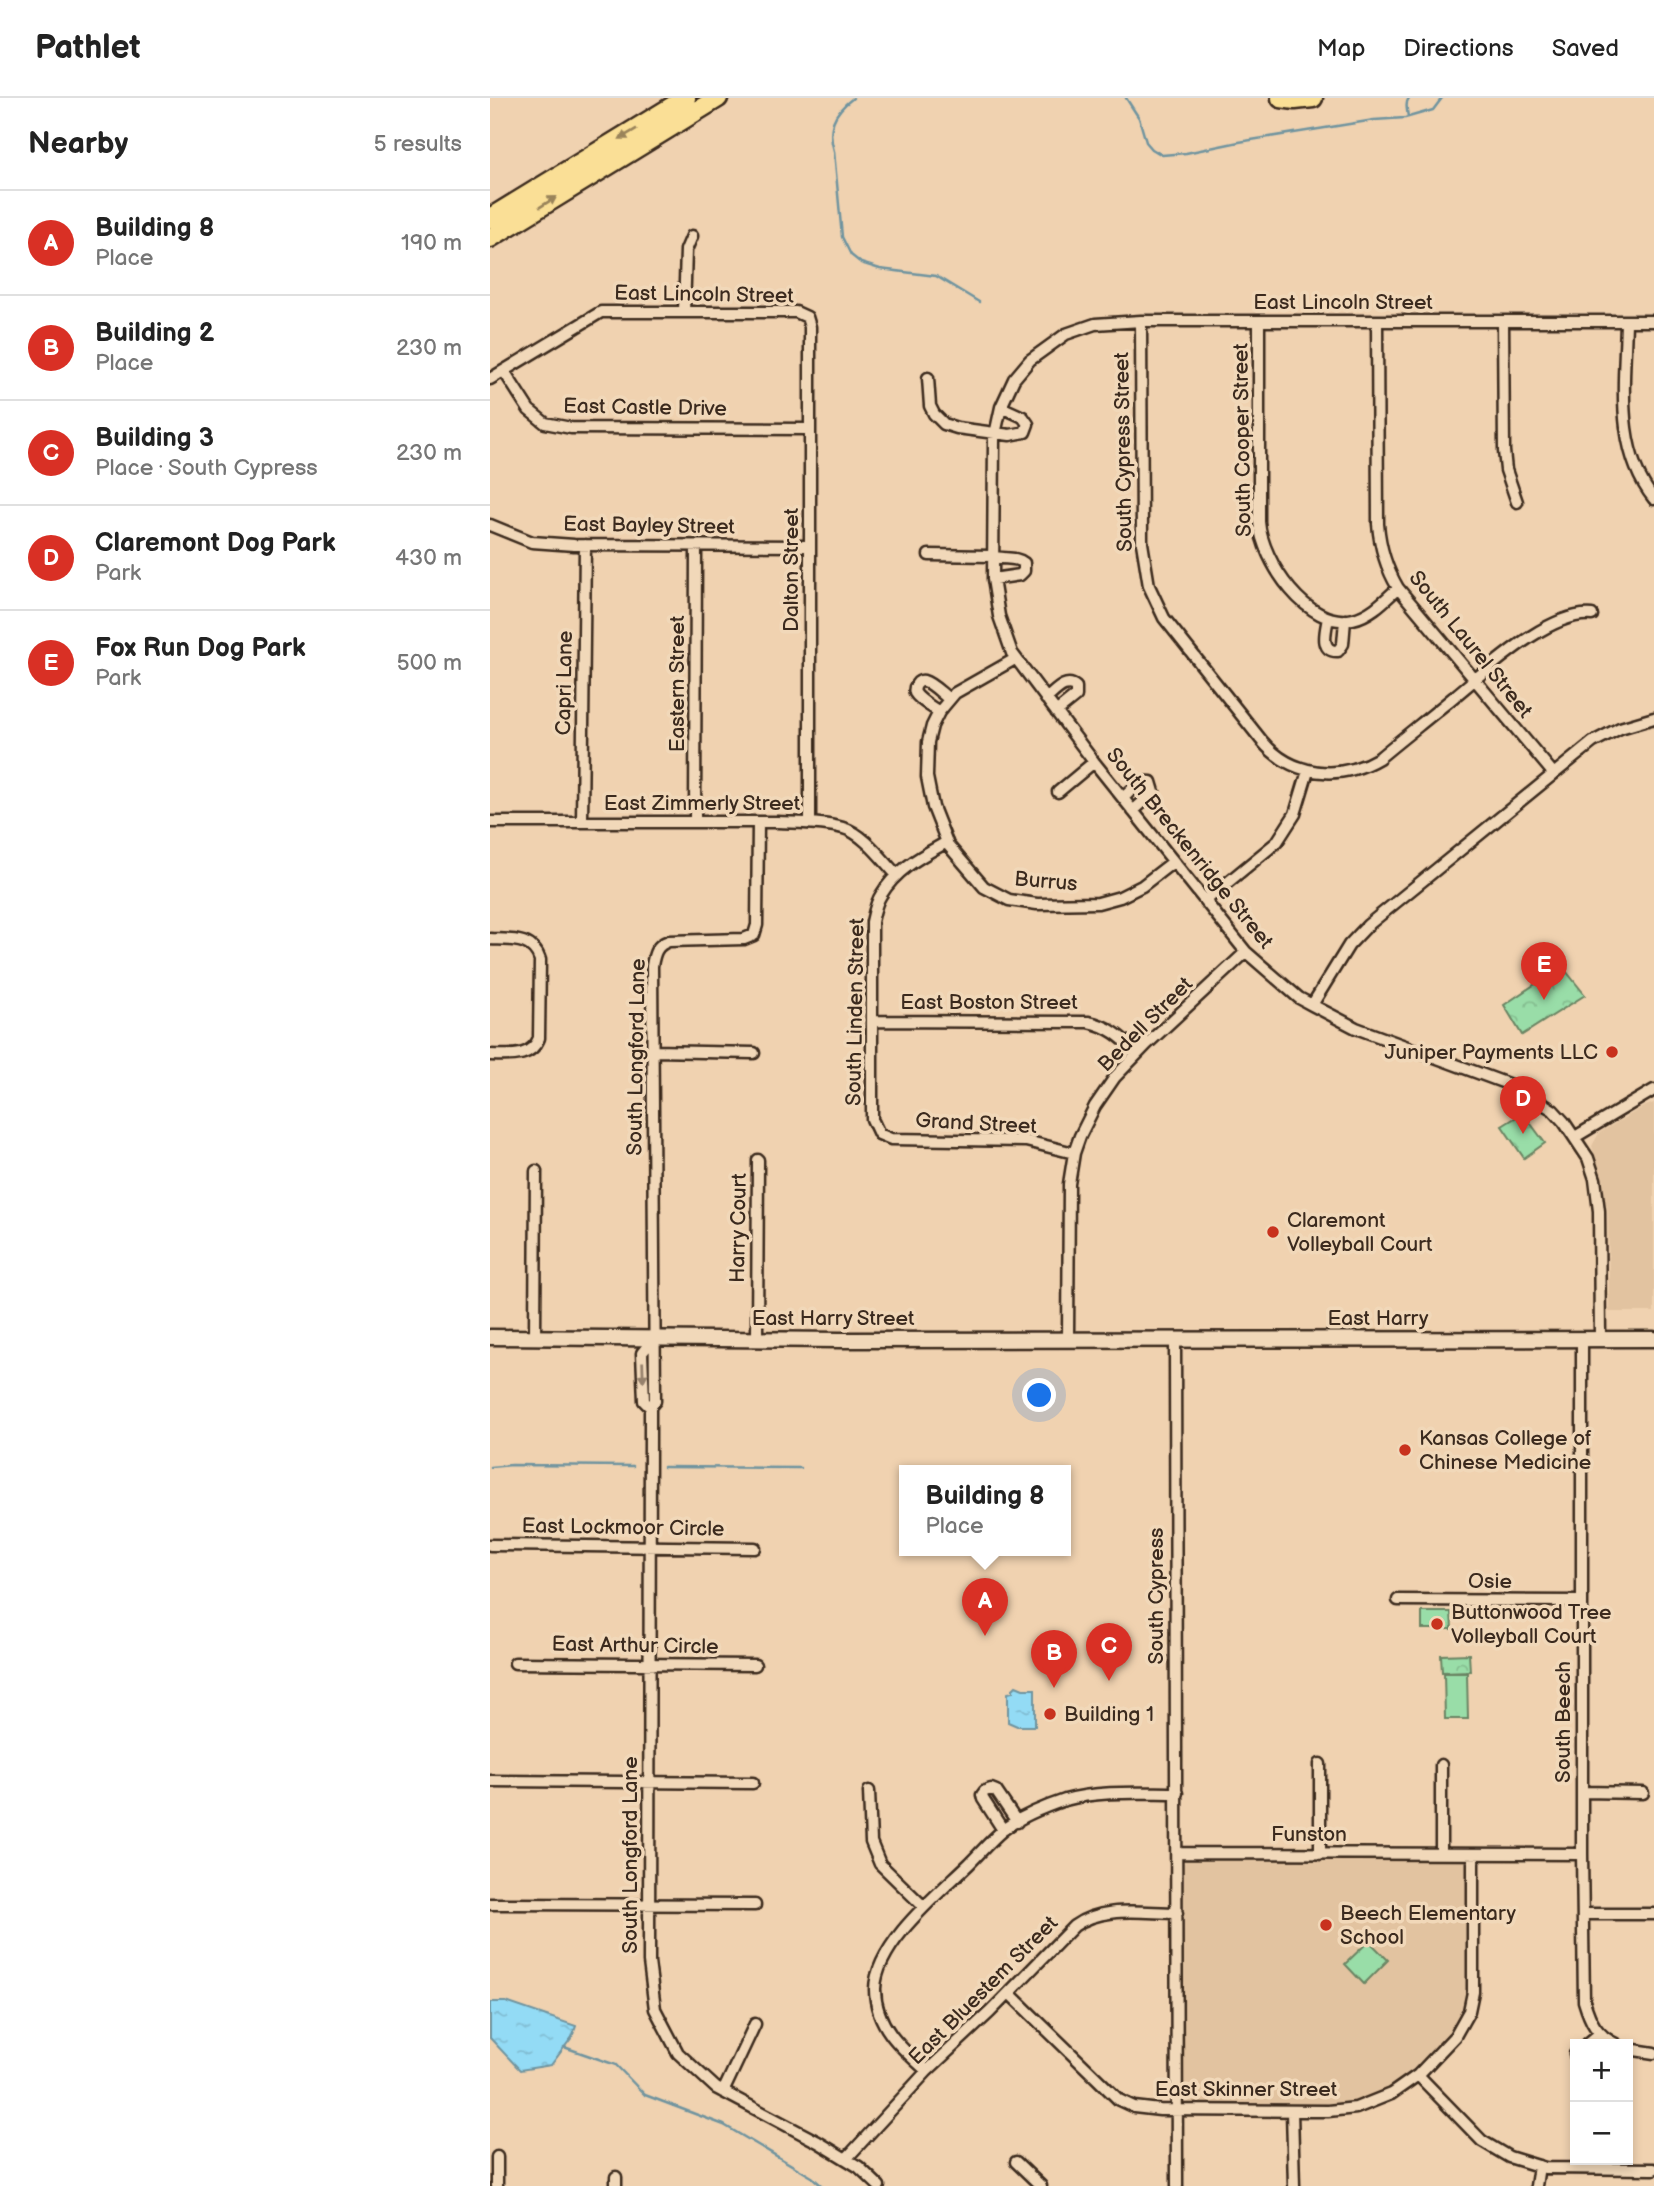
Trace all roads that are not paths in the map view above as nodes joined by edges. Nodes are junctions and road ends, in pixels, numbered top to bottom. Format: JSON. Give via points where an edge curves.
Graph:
{"nodes":[{"id":1,"x":686,"y":98,"type":"edge"},
{"id":2,"x":718,"y":98,"type":"edge"},
{"id":3,"x":1281,"y":98,"type":"edge"},
{"id":4,"x":1313,"y":98,"type":"edge"},
{"id":5,"x":490,"y":218,"type":"edge"},
{"id":6,"x":692,"y":236,"type":"dead end"},
{"id":7,"x":490,"y":238,"type":"edge"},
{"id":8,"x":684,"y":312,"type":"junction"},
{"id":9,"x":807,"y":317,"type":"joint"},
{"id":10,"x":1141,"y":321,"type":"junction"},
{"id":11,"x":1259,"y":321,"type":"junction"},
{"id":12,"x":1377,"y":321,"type":"junction"},
{"id":13,"x":1503,"y":321,"type":"junction"},
{"id":14,"x":1626,"y":321,"type":"junction"},
{"id":15,"x":1654,"y":321,"type":"edge"},
{"id":16,"x":1040,"y":352,"type":"joint"},
{"id":17,"x":504,"y":371,"type":"junction"},
{"id":18,"x":928,"y":378,"type":"dead end"},
{"id":19,"x":490,"y":379,"type":"edge"},
{"id":20,"x":1001,"y":407,"type":"junction"},
{"id":21,"x":810,"y":429,"type":"junction"},
{"id":22,"x":995,"y":432,"type":"junction"},
{"id":23,"x":1654,"y":499,"type":"edge"},
{"id":24,"x":1517,"y":502,"type":"dead end"},
{"id":25,"x":490,"y":525,"type":"edge"},
{"id":26,"x":585,"y":545,"type":"junction"},
{"id":27,"x":696,"y":546,"type":"junction"},
{"id":28,"x":810,"y":547,"type":"junction"},
{"id":29,"x":929,"y":555,"type":"dead end"},
{"id":30,"x":992,"y":556,"type":"junction"},
{"id":31,"x":993,"y":579,"type":"junction"},
{"id":32,"x":1398,"y":588,"type":"junction"},
{"id":33,"x":1592,"y":615,"type":"dead end"},
{"id":34,"x":1328,"y":618,"type":"junction"},
{"id":35,"x":1345,"y":620,"type":"junction"},
{"id":36,"x":1016,"y":659,"type":"junction"},
{"id":37,"x":1474,"y":680,"type":"junction"},
{"id":38,"x":949,"y":699,"type":"junction"},
{"id":39,"x":1046,"y":699,"type":"junction"},
{"id":40,"x":939,"y":712,"type":"junction"},
{"id":41,"x":1056,"y":712,"type":"junction"},
{"id":42,"x":1654,"y":718,"type":"edge"},
{"id":43,"x":1094,"y":762,"type":"junction"},
{"id":44,"x":1308,"y":771,"type":"junction"},
{"id":45,"x":1553,"y":773,"type":"junction"},
{"id":46,"x":1058,"y":792,"type":"dead end"},
{"id":47,"x":1123,"y":798,"type":"junction"},
{"id":48,"x":1133,"y":811,"type":"junction"},
{"id":49,"x":490,"y":822,"type":"edge"},
{"id":50,"x":582,"y":822,"type":"junction"},
{"id":51,"x":695,"y":822,"type":"junction"},
{"id":52,"x":758,"y":822,"type":"junction"},
{"id":53,"x":810,"y":823,"type":"junction"},
{"id":54,"x":947,"y":842,"type":"junction"},
{"id":55,"x":1173,"y":862,"type":"junction"},
{"id":56,"x":896,"y":874,"type":"junction"},
{"id":57,"x":1205,"y":901,"type":"junction"},
{"id":58,"x":490,"y":939,"type":"edge"},
{"id":59,"x":1246,"y":952,"type":"junction"},
{"id":60,"x":1312,"y":1005,"type":"junction"},
{"id":61,"x":872,"y":1021,"type":"junction"},
{"id":62,"x":654,"y":1051,"type":"junction"},
{"id":63,"x":754,"y":1053,"type":"dead end"},
{"id":64,"x":1139,"y":1053,"type":"junction"},
{"id":65,"x":490,"y":1055,"type":"edge"},
{"id":66,"x":1654,"y":1090,"type":"edge"},
{"id":67,"x":878,"y":1131,"type":"joint"},
{"id":68,"x":1575,"y":1137,"type":"junction"},
{"id":69,"x":1074,"y":1153,"type":"junction"},
{"id":70,"x":758,"y":1160,"type":"dead end"},
{"id":71,"x":536,"y":1171,"type":"dead end"},
{"id":72,"x":490,"y":1337,"type":"edge"},
{"id":73,"x":535,"y":1338,"type":"junction"},
{"id":74,"x":654,"y":1338,"type":"junction"},
{"id":75,"x":757,"y":1339,"type":"junction"},
{"id":76,"x":1175,"y":1339,"type":"junction"},
{"id":77,"x":1582,"y":1339,"type":"junction"},
{"id":78,"x":1600,"y":1339,"type":"junction"},
{"id":79,"x":1654,"y":1339,"type":"edge"},
{"id":80,"x":1068,"y":1340,"type":"junction"},
{"id":81,"x":490,"y":1545,"type":"edge"},
{"id":82,"x":650,"y":1546,"type":"junction"},
{"id":83,"x":755,"y":1548,"type":"dead end"},
{"id":84,"x":1398,"y":1600,"type":"dead end"},
{"id":85,"x":1582,"y":1601,"type":"junction"},
{"id":86,"x":515,"y":1663,"type":"dead end"},
{"id":87,"x":650,"y":1664,"type":"junction"},
{"id":88,"x":755,"y":1665,"type":"dead end"},
{"id":89,"x":1320,"y":1764,"type":"dead end"},
{"id":90,"x":1441,"y":1765,"type":"dead end"},
{"id":91,"x":490,"y":1782,"type":"edge"},
{"id":92,"x":649,"y":1782,"type":"junction"},
{"id":93,"x":753,"y":1783,"type":"dead end"},
{"id":94,"x":869,"y":1791,"type":"dead end"},
{"id":95,"x":1582,"y":1792,"type":"junction"},
{"id":96,"x":1177,"y":1793,"type":"junction"},
{"id":97,"x":1643,"y":1793,"type":"dead end"},
{"id":98,"x":1017,"y":1822,"type":"junction"},
{"id":99,"x":1003,"y":1830,"type":"junction"},
{"id":100,"x":1177,"y":1853,"type":"junction"},
{"id":101,"x":1320,"y":1854,"type":"junction"},
{"id":102,"x":1441,"y":1854,"type":"junction"},
{"id":103,"x":1474,"y":1854,"type":"junction"},
{"id":104,"x":1582,"y":1854,"type":"junction"},
{"id":105,"x":490,"y":1904,"type":"edge"},
{"id":106,"x":649,"y":1904,"type":"junction"},
{"id":107,"x":755,"y":1905,"type":"dead end"},
{"id":108,"x":924,"y":1907,"type":"junction"},
{"id":109,"x":1177,"y":1913,"type":"junction"},
{"id":110,"x":1583,"y":1914,"type":"junction"},
{"id":111,"x":1654,"y":1914,"type":"edge"},
{"id":112,"x":1009,"y":1993,"type":"junction"},
{"id":113,"x":755,"y":2024,"type":"dead end"},
{"id":114,"x":1599,"y":2034,"type":"junction"},
{"id":115,"x":1593,"y":2039,"type":"edge"},
{"id":116,"x":1604,"y":2039,"type":"edge"},
{"id":117,"x":1633,"y":2050,"type":"edge"},
{"id":118,"x":1654,"y":2053,"type":"edge"},
{"id":119,"x":927,"y":2071,"type":"junction"},
{"id":120,"x":1418,"y":2075,"type":"junction"},
{"id":121,"x":723,"y":2092,"type":"junction"},
{"id":122,"x":1177,"y":2110,"type":"junction"},
{"id":123,"x":1292,"y":2110,"type":"junction"},
{"id":124,"x":497,"y":2157,"type":"dead end"},
{"id":125,"x":846,"y":2159,"type":"junction"},
{"id":126,"x":1016,"y":2162,"type":"dead end"},
{"id":127,"x":1539,"y":2166,"type":"junction"},
{"id":128,"x":1654,"y":2169,"type":"edge"},
{"id":129,"x":497,"y":2186,"type":"edge"},
{"id":130,"x":879,"y":2186,"type":"edge"},
{"id":131,"x":1041,"y":2186,"type":"edge"},
{"id":132,"x":1177,"y":2186,"type":"edge"},
{"id":133,"x":1294,"y":2186,"type":"edge"},
{"id":134,"x":1536,"y":2186,"type":"edge"}],
"edges":[{"from":1,"to":5,"type":"highway","one_way":true},
{"from":7,"to":2,"type":"highway","one_way":true},
{"from":3,"to":4,"type":"highway"},
{"from":6,"to":8,"type":"street","via":[[686,250]]},
{"from":8,"to":9,"type":"street","name":"East Lincoln Street","via":[[796,312]]},
{"from":8,"to":17,"type":"street","name":"East Lincoln Street","via":[[601,312]]},
{"from":9,"to":21,"type":"street","name":"Dalton Street"},
{"from":10,"to":11,"type":"street","name":"East Lincoln Street"},
{"from":10,"to":16,"type":"street","name":"East Lincoln Street","via":[[1085,326]]},
{"from":10,"to":44,"type":"street","name":"South Cypress Street","via":[[1142,543],[1149,586],[1164,618],[1267,748]]},
{"from":11,"to":12,"type":"street","name":"East Lincoln Street"},
{"from":11,"to":34,"type":"street","name":"South Cooper Street","via":[[1261,538],[1271,562],[1292,589],[1309,608]]},
{"from":12,"to":13,"type":"street","name":"East Lincoln Street"},
{"from":12,"to":32,"type":"street","name":"South Laurel Street","via":[[1377,524],[1384,557]]},
{"from":13,"to":14,"type":"street","name":"East Lincoln Street"},
{"from":13,"to":24,"type":"street","via":[[1504,451]]},
{"from":14,"to":15,"type":"street","name":"East Lincoln Street"},
{"from":14,"to":23,"type":"street","via":[[1627,439],[1638,473]]},
{"from":16,"to":20,"type":"street","name":"South Breckenridge Street","via":[[1014,379]]},
{"from":17,"to":19,"type":"street"},
{"from":17,"to":21,"type":"street","name":"East Castle Drive","via":[[529,410],[545,423],[570,428]]},
{"from":18,"to":22,"type":"street","via":[[930,406],[942,422]]},
{"from":20,"to":22,"type":"street","name":"South Breckenridge Street"},
{"from":20,"to":22,"type":"street","via":[[1026,419],[1028,427],[1020,435]]},
{"from":21,"to":28,"type":"street","name":"Dalton Street"},
{"from":22,"to":30,"type":"street","name":"South Breckenridge Street"},
{"from":25,"to":26,"type":"street","name":"East Bayley Street","via":[[532,542]]},
{"from":26,"to":27,"type":"street","name":"East Bayley Street"},
{"from":26,"to":50,"type":"street","name":"Capri Lane"},
{"from":27,"to":28,"type":"street","name":"East Bayley Street"},
{"from":27,"to":51,"type":"street","name":"Eastern Street"},
{"from":28,"to":53,"type":"street","name":"Dalton Street"},
{"from":29,"to":30,"type":"street"},
{"from":30,"to":31,"type":"street","name":"South Breckenridge Street"},
{"from":30,"to":31,"type":"street","via":[[1018,559],[1025,566],[1020,575]]},
{"from":31,"to":36,"type":"street","name":"South Breckenridge Street","via":[[1002,629]]},
{"from":32,"to":35,"type":"street","via":[[1367,613]]},
{"from":32,"to":37,"type":"street","name":"South Laurel Street"},
{"from":33,"to":37,"type":"street","via":[[1579,614],[1531,637]]},
{"from":34,"to":35,"type":"street","name":"South Cooper Street"},
{"from":34,"to":35,"type":"street","via":[[1325,643],[1332,651],[1343,646]]},
{"from":36,"to":38,"type":"street","name":"Burrus"},
{"from":36,"to":39,"type":"street","name":"South Breckenridge Street"},
{"from":37,"to":44,"type":"street","via":[[1371,763],[1345,772]]},
{"from":37,"to":45,"type":"street","name":"South Laurel Street"},
{"from":38,"to":40,"type":"street","name":"Burrus"},
{"from":38,"to":40,"type":"street","via":[[926,682],[917,684],[916,693]]},
{"from":39,"to":41,"type":"street","name":"South Breckenridge Street"},
{"from":39,"to":41,"type":"street","via":[[1066,683],[1076,687],[1076,696]]},
{"from":40,"to":54,"type":"street","name":"Burrus","via":[[929,734],[927,777]]},
{"from":41,"to":43,"type":"street","name":"South Breckenridge Street"},
{"from":42,"to":45,"type":"street","via":[[1606,735]]},
{"from":43,"to":46,"type":"street"},
{"from":43,"to":47,"type":"street","name":"South Breckenridge Street"},
{"from":44,"to":57,"type":"street","via":[[1295,814],[1277,842]]},
{"from":45,"to":60,"type":"street","via":[[1368,925],[1349,945]]},
{"from":47,"to":48,"type":"street","name":"South Breckenridge Street"},
{"from":47,"to":48,"type":"street","via":[[1138,785],[1151,782],[1154,792]]},
{"from":48,"to":55,"type":"street","name":"South Breckenridge Street"},
{"from":49,"to":50,"type":"street","name":"East Zimmerly Street"},
{"from":50,"to":51,"type":"street","name":"East Zimmerly Street"},
{"from":51,"to":52,"type":"street","name":"East Zimmerly Street"},
{"from":52,"to":53,"type":"street","name":"East Zimmerly Street"},
{"from":52,"to":62,"type":"street","name":"South Longford Lane","via":[[754,935],[662,943],[652,966]]},
{"from":53,"to":56,"type":"street","name":"East Zimmerly Street","via":[[845,828],[871,846]]},
{"from":54,"to":55,"type":"street","name":"Burrus","via":[[984,887],[1009,900],[1037,904],[1098,903],[1120,897]]},
{"from":54,"to":56,"type":"street","name":"South Linden Street"},
{"from":55,"to":57,"type":"street","name":"South Breckenridge Street"},
{"from":56,"to":61,"type":"street","name":"South Linden Street","via":[[880,896],[872,922]]},
{"from":57,"to":59,"type":"street","name":"South Breckenridge Street"},
{"from":58,"to":65,"type":"street","via":[[525,941],[540,960],[539,1038],[533,1049],[516,1055]]},
{"from":59,"to":60,"type":"street","name":"South Breckenridge Street"},
{"from":59,"to":64,"type":"street","name":"Bedell Street"},
{"from":60,"to":68,"type":"street","name":"South Breckenridge Street","via":[[1356,1028],[1516,1087],[1553,1110]]},
{"from":61,"to":64,"type":"street","name":"East Boston Street","via":[[1088,1022],[1115,1032]]},
{"from":61,"to":67,"type":"street","name":"South Linden Street","via":[[872,1119]]},
{"from":62,"to":63,"type":"street"},
{"from":62,"to":74,"type":"street","name":"South Longford Lane"},
{"from":64,"to":69,"type":"street","name":"Bedell Street","via":[[1105,1091]]},
{"from":66,"to":68,"type":"street"},
{"from":67,"to":69,"type":"street","name":"Grand Street","via":[[891,1139],[1026,1141]]},
{"from":68,"to":78,"type":"street","name":"South Breckenridge Street","via":[[1595,1179],[1599,1211]]},
{"from":69,"to":80,"type":"street","name":"Bedell Street","via":[[1069,1184]]},
{"from":70,"to":75,"type":"street","name":"Harry Court"},
{"from":71,"to":73,"type":"street"},
{"from":72,"to":73,"type":"main road","name":"East Harry Street"},
{"from":73,"to":74,"type":"main road","name":"East Harry Street"},
{"from":74,"to":75,"type":"main road","name":"East Harry Street"},
{"from":74,"to":82,"type":"street","name":"South Longford Lane"},
{"from":75,"to":80,"type":"main road","name":"East Harry Street"},
{"from":76,"to":77,"type":"main road","name":"East Harry"},
{"from":76,"to":80,"type":"main road","name":"East Harry Street"},
{"from":76,"to":96,"type":"street","name":"South Cypress"},
{"from":77,"to":78,"type":"main road"},
{"from":77,"to":85,"type":"street","name":"South Beech"},
{"from":78,"to":79,"type":"main road"},
{"from":81,"to":82,"type":"street","name":"East Lockmoor Circle"},
{"from":82,"to":83,"type":"street","name":"East Lockmoor Circle"},
{"from":82,"to":87,"type":"street","name":"South Longford Lane"},
{"from":84,"to":85,"type":"street","name":"Osie"},
{"from":85,"to":95,"type":"street","name":"South Beech"},
{"from":86,"to":87,"type":"street","name":"East Arthur Circle"},
{"from":87,"to":88,"type":"street","name":"East Arthur Circle"},
{"from":87,"to":92,"type":"street","name":"South Longford Lane"},
{"from":89,"to":101,"type":"street"},
{"from":90,"to":102,"type":"street"},
{"from":91,"to":92,"type":"street"},
{"from":92,"to":93,"type":"street"},
{"from":92,"to":106,"type":"street","name":"South Longford Lane"},
{"from":94,"to":108,"type":"street","via":[[871,1842],[880,1864]]},
{"from":95,"to":97,"type":"street"},
{"from":95,"to":104,"type":"street","name":"South Beech"},
{"from":96,"to":98,"type":"street","via":[[1067,1800]]},
{"from":96,"to":100,"type":"street","name":"South Cypress"},
{"from":98,"to":99,"type":"street"},
{"from":98,"to":99,"type":"street","via":[[996,1791],[985,1791],[983,1799]]},
{"from":99,"to":108,"type":"street"},
{"from":100,"to":101,"type":"street","name":"Funston"},
{"from":100,"to":109,"type":"street"},
{"from":101,"to":102,"type":"street","name":"Funston"},
{"from":102,"to":103,"type":"street","name":"Funston"},
{"from":103,"to":104,"type":"street"},
{"from":103,"to":120,"type":"street","via":[[1469,2011],[1455,2036]]},
{"from":104,"to":110,"type":"street","name":"South Beech"},
{"from":105,"to":106,"type":"street"},
{"from":106,"to":107,"type":"street"},
{"from":106,"to":121,"type":"street","name":"South Longford Lane","via":[[655,2009],[678,2053]]},
{"from":108,"to":119,"type":"street","via":[[891,1945],[878,1968],[875,1989],[878,2012],[890,2036]]},
{"from":109,"to":112,"type":"street","name":"East Bluestem Street","via":[[1108,1912],[1088,1917]]},
{"from":109,"to":122,"type":"street"},
{"from":110,"to":111,"type":"street"},
{"from":110,"to":114,"type":"street","name":"South Beech","via":[[1584,2001]]},
{"from":112,"to":119,"type":"street","name":"East Bluestem Street"},
{"from":112,"to":122,"type":"street","name":"East Skinner Street","via":[[1119,2100],[1133,2107]]},
{"from":113,"to":121,"type":"street"},
{"from":114,"to":115,"type":"street"},
{"from":114,"to":116,"type":"street"},
{"from":117,"to":118,"type":"street"},
{"from":119,"to":125,"type":"street","name":"East Bluestem Street"},
{"from":120,"to":123,"type":"street","name":"East Skinner Street","via":[[1391,2094],[1356,2108]]},
{"from":120,"to":127,"type":"street","via":[[1482,2141],[1509,2157]]},
{"from":121,"to":125,"type":"street","name":"South Longford Lane"},
{"from":122,"to":123,"type":"street","name":"East Skinner Street"},
{"from":122,"to":132,"type":"street"},
{"from":123,"to":133,"type":"street"},
{"from":124,"to":129,"type":"street"},
{"from":125,"to":130,"type":"street","name":"South Longford Lane"},
{"from":126,"to":131,"type":"street"},
{"from":127,"to":128,"type":"street"},
{"from":127,"to":134,"type":"street"}]}
